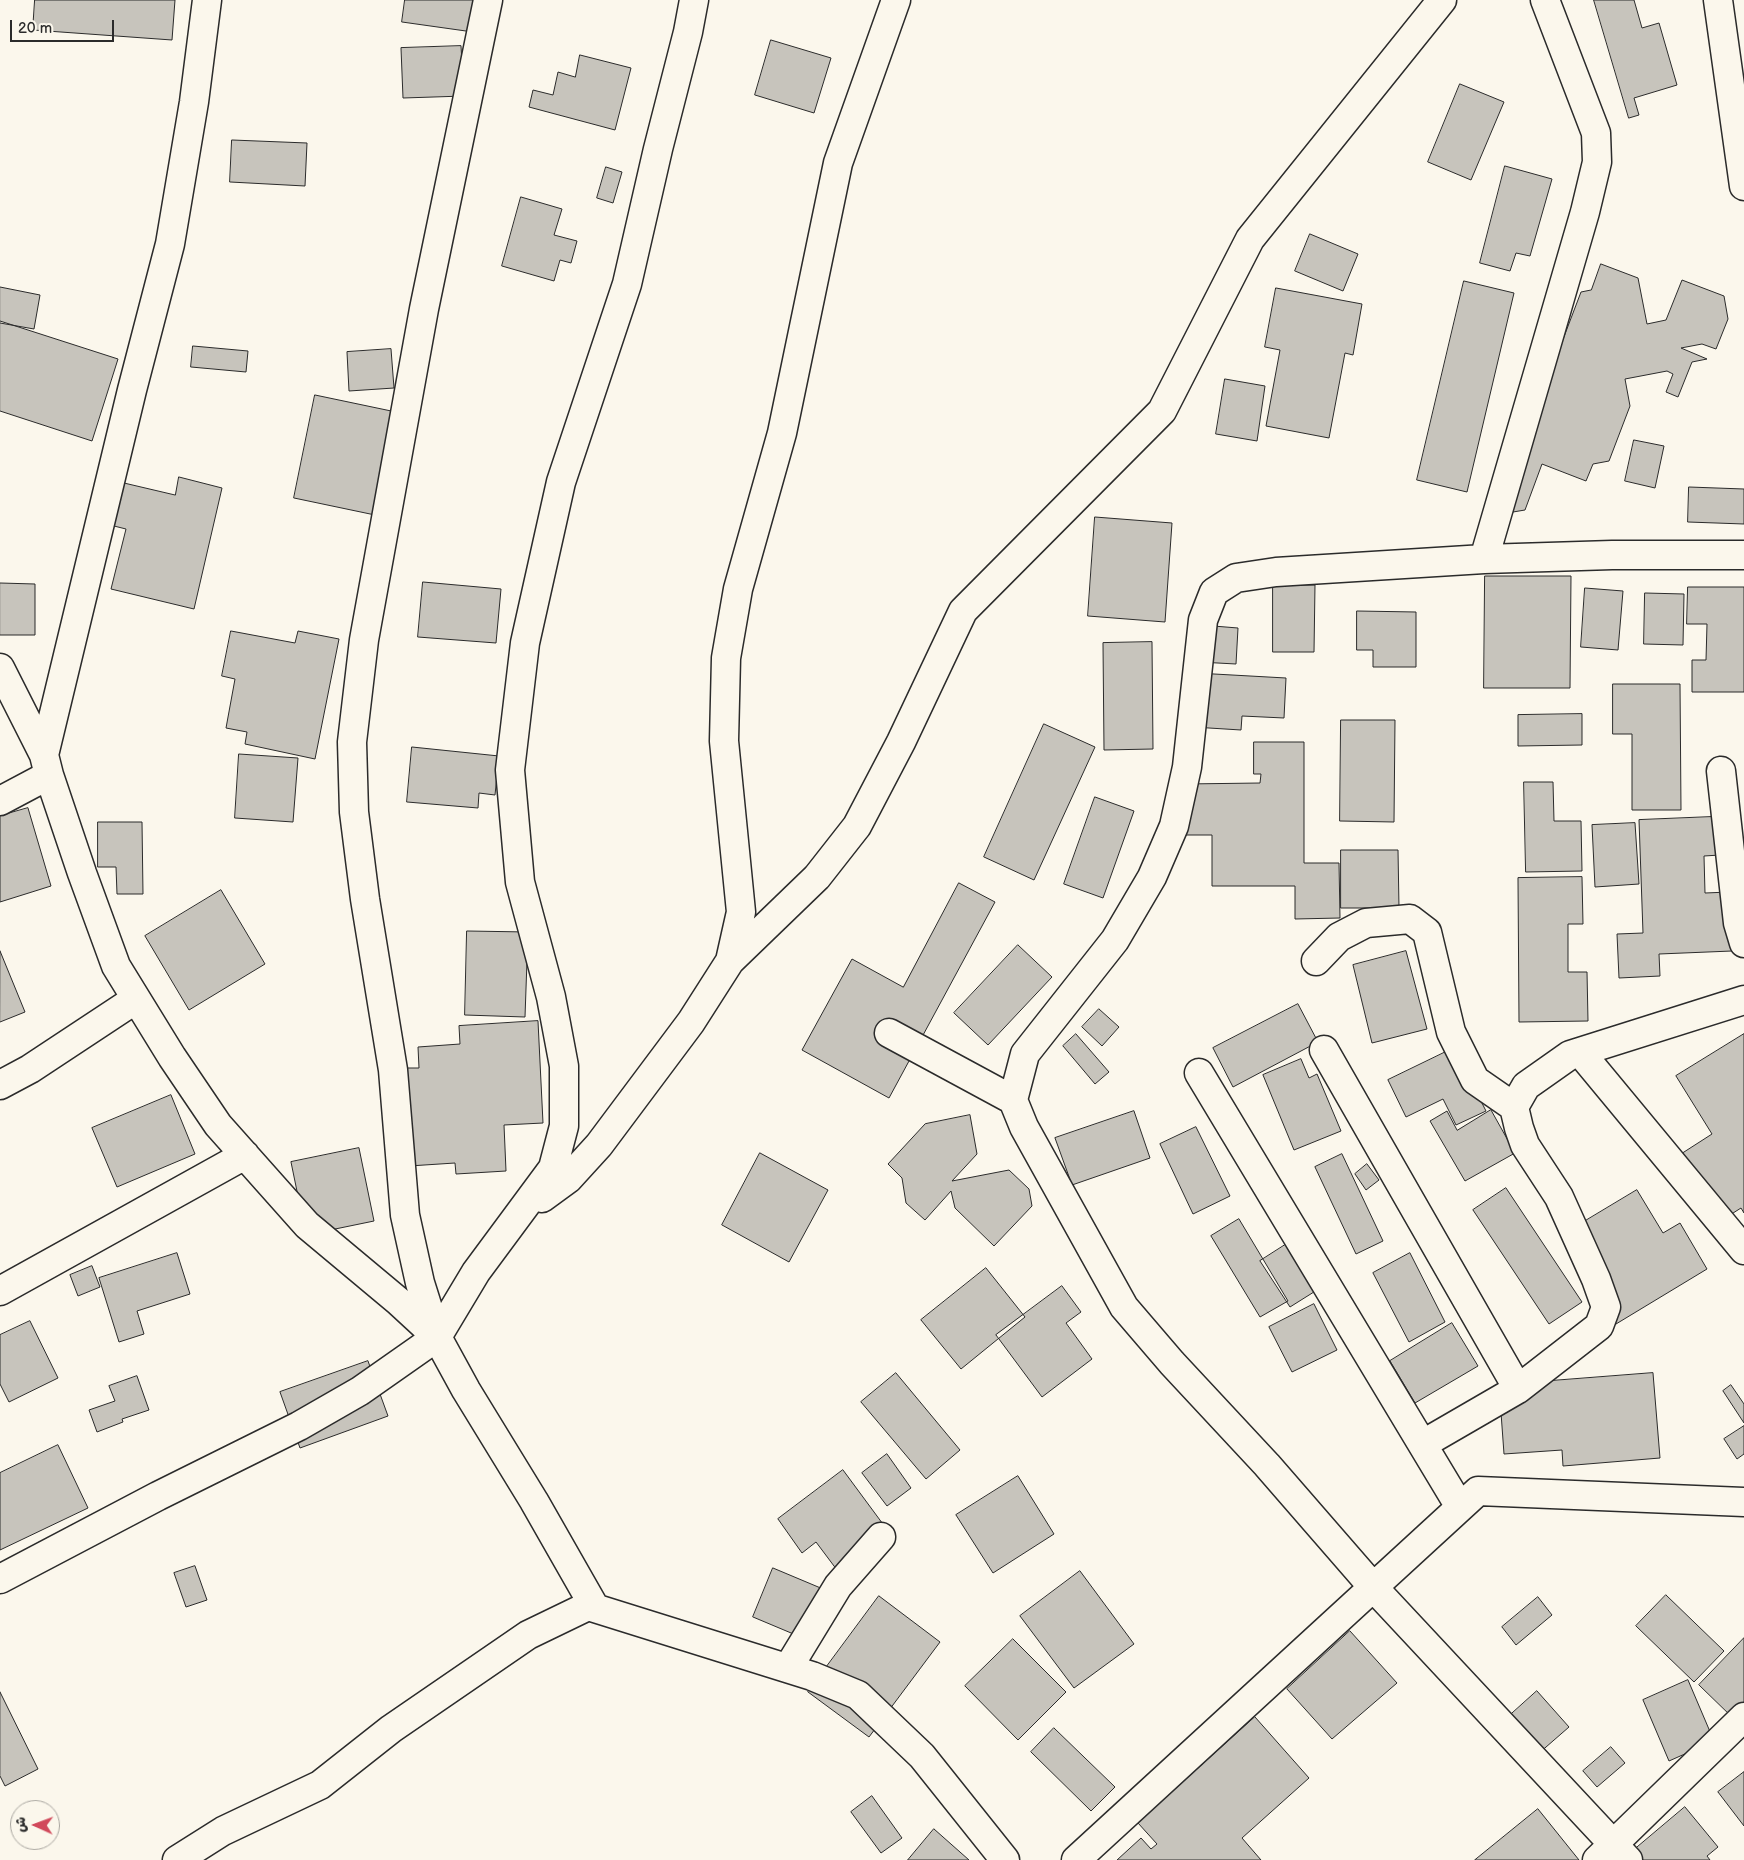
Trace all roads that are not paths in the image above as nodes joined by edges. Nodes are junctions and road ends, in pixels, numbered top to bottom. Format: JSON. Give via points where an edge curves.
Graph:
{"nodes":[{"id":1,"x":207,"y":0,"type":"edge"},
{"id":2,"x":488,"y":0,"type":"edge"},
{"id":3,"x":694,"y":0,"type":"edge"},
{"id":4,"x":896,"y":0,"type":"edge"},
{"id":5,"x":1442,"y":0,"type":"edge"},
{"id":6,"x":1545,"y":0,"type":"edge"},
{"id":7,"x":1718,"y":0,"type":"edge"},
{"id":8,"x":1744,"y":186,"type":"edge"},
{"id":9,"x":1744,"y":555,"type":"edge"},
{"id":10,"x":1484,"y":559,"type":"junction"},
{"id":11,"x":0,"y":668,"type":"edge"},
{"id":12,"x":47,"y":765,"type":"junction"},
{"id":13,"x":1721,"y":771,"type":"dead end"},
{"id":14,"x":0,"y":801,"type":"edge"},
{"id":15,"x":1744,"y":943,"type":"edge"},
{"id":16,"x":730,"y":961,"type":"junction"},
{"id":17,"x":1316,"y":961,"type":"dead end"},
{"id":18,"x":136,"y":999,"type":"junction"},
{"id":19,"x":1744,"y":1000,"type":"edge"},
{"id":20,"x":889,"y":1033,"type":"dead end"},
{"id":21,"x":1324,"y":1050,"type":"dead end"},
{"id":22,"x":1580,"y":1052,"type":"junction"},
{"id":23,"x":1199,"y":1073,"type":"dead end"},
{"id":24,"x":0,"y":1085,"type":"edge"},
{"id":25,"x":1013,"y":1100,"type":"junction"},
{"id":26,"x":1514,"y":1107,"type":"junction"},
{"id":27,"x":245,"y":1155,"type":"junction"},
{"id":28,"x":514,"y":1220,"type":"junction"},
{"id":29,"x":1744,"y":1250,"type":"edge"},
{"id":30,"x":0,"y":1291,"type":"edge"},
{"id":31,"x":437,"y":1337,"type":"junction"},
{"id":32,"x":1518,"y":1389,"type":"junction"},
{"id":33,"x":1423,"y":1444,"type":"junction"},
{"id":34,"x":1744,"y":1502,"type":"edge"},
{"id":35,"x":1460,"y":1507,"type":"junction"},
{"id":36,"x":881,"y":1537,"type":"dead end"},
{"id":37,"x":0,"y":1579,"type":"edge"},
{"id":38,"x":1373,"y":1587,"type":"junction"},
{"id":39,"x":595,"y":1608,"type":"junction"},
{"id":40,"x":788,"y":1668,"type":"junction"},
{"id":41,"x":1744,"y":1717,"type":"edge"},
{"id":42,"x":1613,"y":1855,"type":"edge"},
{"id":43,"x":177,"y":1860,"type":"edge"},
{"id":44,"x":1005,"y":1860,"type":"edge"},
{"id":45,"x":1076,"y":1860,"type":"edge"}],
"edges":[{"from":1,"to":12,"type":"street","via":[[170,244],[132,390]]},
{"from":2,"to":31,"type":"street","via":[[419,338],[364,640],[352,742],[354,812],[393,1070],[405,1216],[420,1283]]},
{"from":3,"to":28,"type":"street","via":[[627,284],[561,482],[525,643],[510,770],[520,882],[551,997],[564,1066],[564,1126],[553,1168]]},
{"from":4,"to":16,"type":"street","via":[[838,163],[782,433],[738,588],[727,650],[724,742],[742,912]]},
{"from":5,"to":16,"type":"street","via":[[1250,239],[1162,411],[963,611],[857,826],[817,877]]},
{"from":6,"to":10,"type":"street","via":[[1596,133],[1597,162]]},
{"from":7,"to":8,"type":"street"},
{"from":9,"to":10,"type":"street"},
{"from":10,"to":25,"type":"street","via":[[1276,572],[1236,578],[1214,592],[1203,620],[1187,768],[1174,826],[1152,877],[1116,940],[1025,1054]]},
{"from":11,"to":12,"type":"street"},
{"from":12,"to":14,"type":"street"},
{"from":12,"to":18,"type":"street","via":[[116,966]]},
{"from":13,"to":15,"type":"street","via":[[1738,923]]},
{"from":16,"to":28,"type":"street","via":[[691,1022],[599,1144],[568,1178]]},
{"from":17,"to":26,"type":"street","via":[[1339,937],[1366,923],[1410,919],[1427,932],[1451,1032],[1475,1080]]},
{"from":18,"to":24,"type":"street","via":[[30,1070]]},
{"from":18,"to":27,"type":"street","via":[[218,1125]]},
{"from":19,"to":22,"type":"street"},
{"from":20,"to":25,"type":"street"},
{"from":21,"to":32,"type":"street"},
{"from":22,"to":26,"type":"street","via":[[1570,1055],[1526,1086]]},
{"from":22,"to":29,"type":"street"},
{"from":23,"to":33,"type":"street"},
{"from":25,"to":38,"type":"street","via":[[1024,1127],[1124,1307]]},
{"from":26,"to":32,"type":"street","via":[[1518,1128],[1559,1197],[1606,1306],[1599,1326]]},
{"from":27,"to":30,"type":"street"},
{"from":27,"to":31,"type":"street","via":[[307,1225]]},
{"from":28,"to":31,"type":"street","via":[[476,1272]]},
{"from":31,"to":37,"type":"street","via":[[360,1391],[299,1426]]},
{"from":31,"to":39,"type":"street"},
{"from":32,"to":33,"type":"street"},
{"from":33,"to":35,"type":"street"},
{"from":34,"to":35,"type":"street","via":[[1478,1491]]},
{"from":35,"to":38,"type":"street"},
{"from":36,"to":40,"type":"street","via":[[838,1586]]},
{"from":38,"to":42,"type":"street"},
{"from":38,"to":45,"type":"street"},
{"from":39,"to":40,"type":"street"},
{"from":39,"to":43,"type":"street","via":[[588,1606],[528,1635],[391,1729],[320,1785],[224,1831]]},
{"from":40,"to":44,"type":"street","via":[[858,1695],[922,1756]]},
{"from":41,"to":42,"type":"street"}]}
